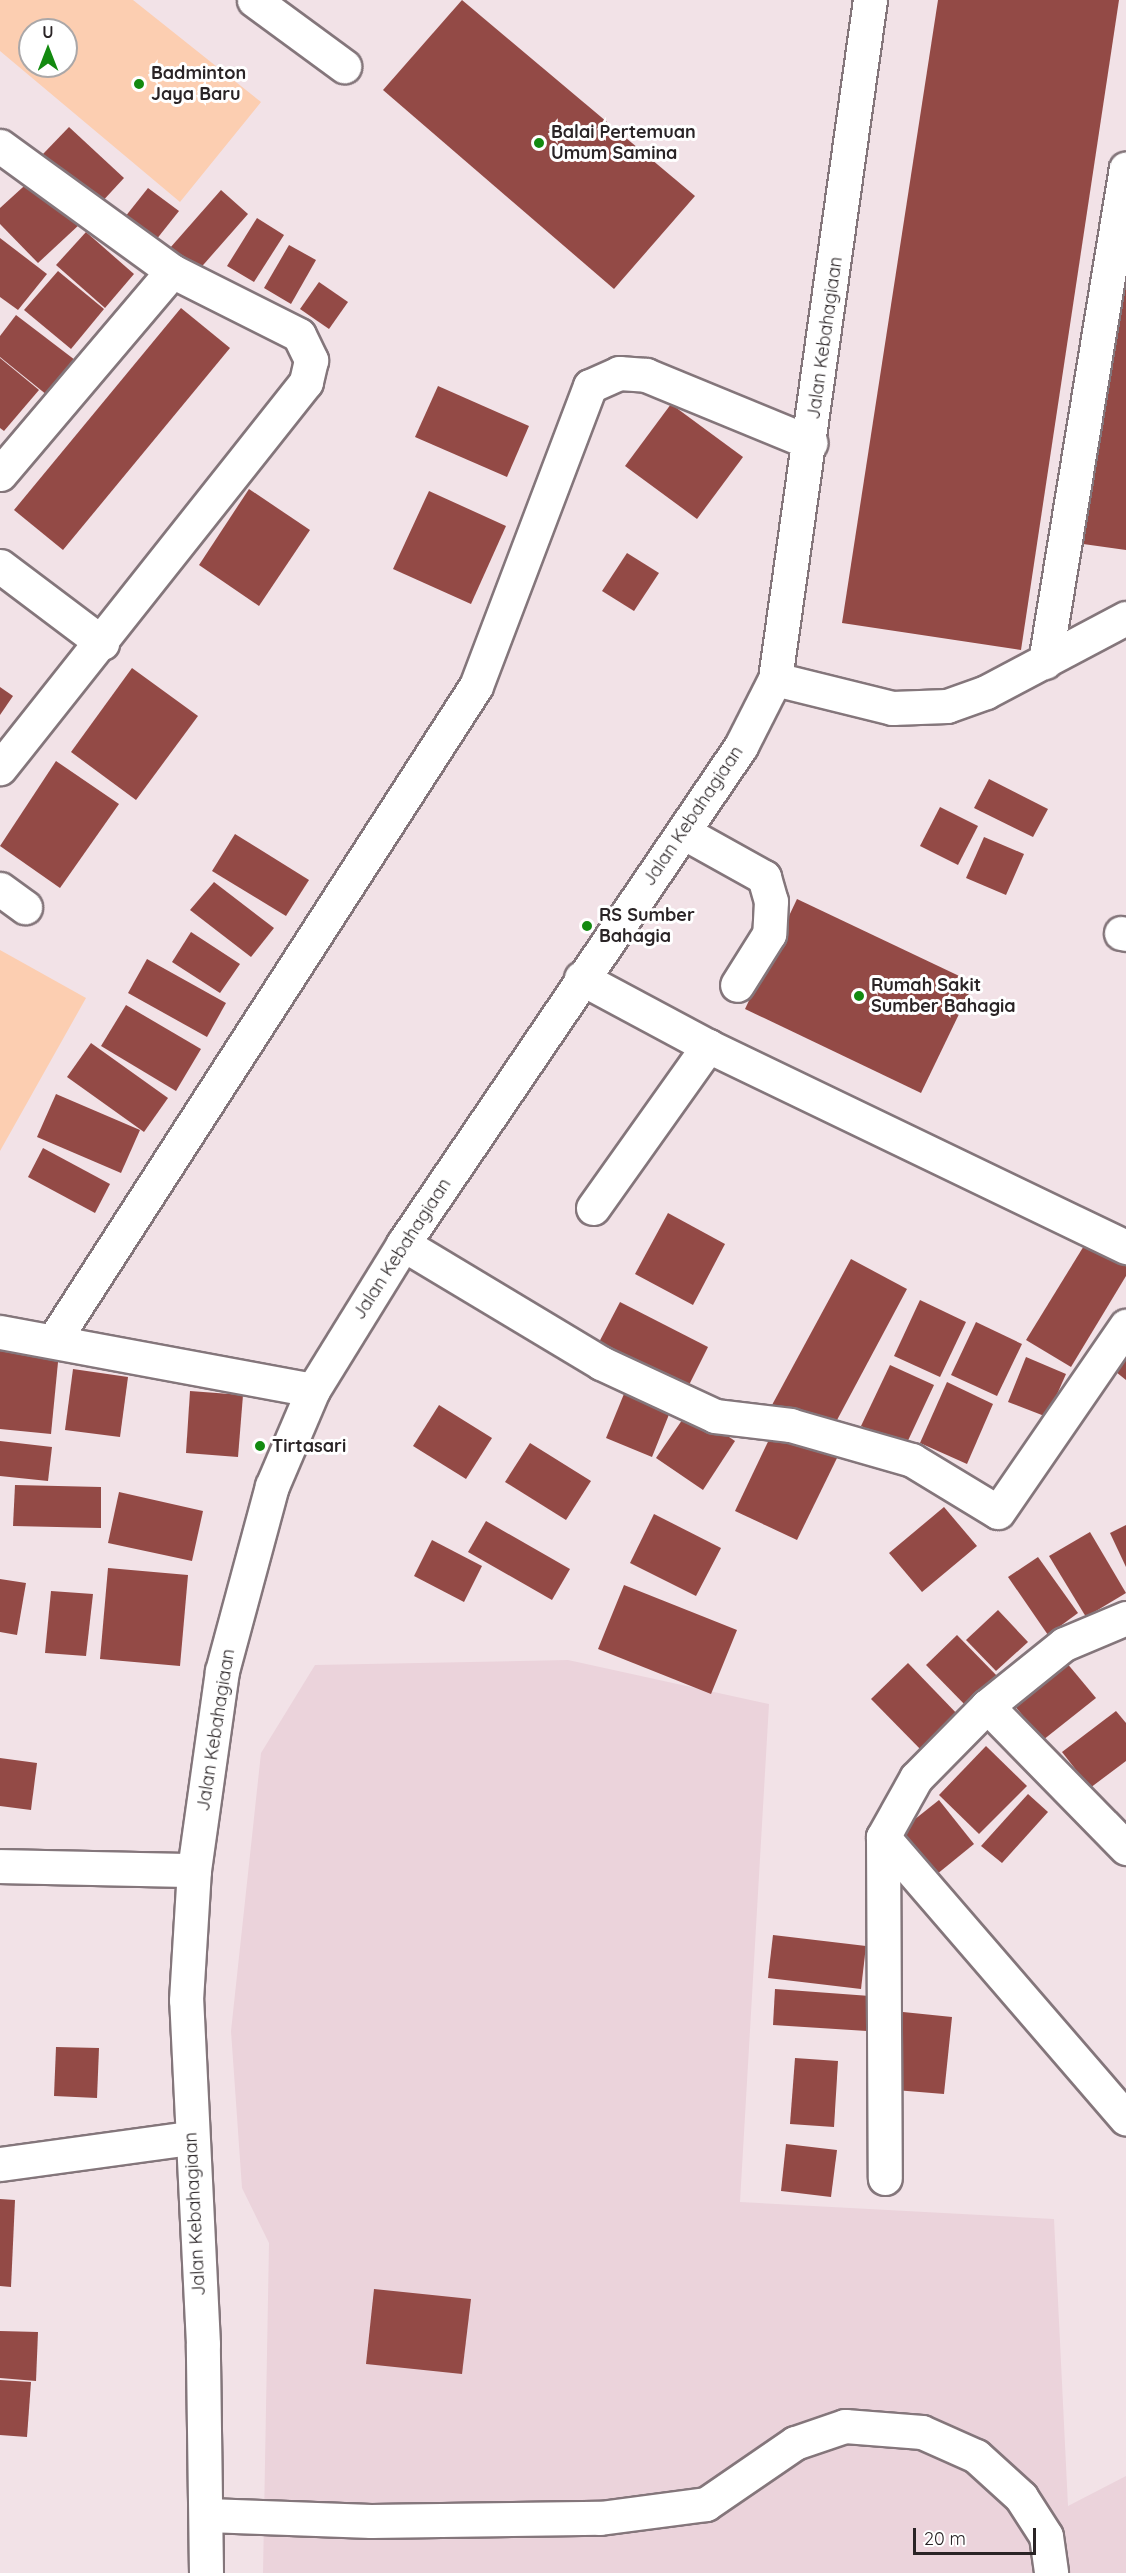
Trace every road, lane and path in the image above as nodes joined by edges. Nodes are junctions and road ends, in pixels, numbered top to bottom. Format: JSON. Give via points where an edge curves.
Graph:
{"nodes":[{"id":1,"x":255,"y":0,"type":"edge"},
{"id":2,"x":870,"y":0,"type":"edge"},
{"id":3,"x":344,"y":66,"type":"dead end"},
{"id":4,"x":5,"y":161,"type":"edge"},
{"id":5,"x":1126,"y":169,"type":"edge"},
{"id":6,"x":172,"y":271,"type":"junction"},
{"id":7,"x":811,"y":443,"type":"junction"},
{"id":8,"x":0,"y":474,"type":"edge"},
{"id":9,"x":0,"y":566,"type":"edge"},
{"id":10,"x":1126,"y":618,"type":"edge"},
{"id":11,"x":102,"y":643,"type":"junction"},
{"id":12,"x":1045,"y":662,"type":"junction"},
{"id":13,"x":775,"y":679,"type":"junction"},
{"id":14,"x":0,"y":768,"type":"edge"},
{"id":15,"x":683,"y":832,"type":"junction"},
{"id":16,"x":581,"y":978,"type":"junction"},
{"id":17,"x":737,"y":985,"type":"dead end"},
{"id":18,"x":708,"y":1046,"type":"junction"},
{"id":19,"x":593,"y":1208,"type":"dead end"},
{"id":20,"x":403,"y":1244,"type":"junction"},
{"id":21,"x":1126,"y":1247,"type":"edge"},
{"id":22,"x":1126,"y":1326,"type":"edge"},
{"id":23,"x":0,"y":1332,"type":"edge"},
{"id":24,"x":54,"y":1340,"type":"junction"},
{"id":25,"x":313,"y":1390,"type":"junction"},
{"id":26,"x":1126,"y":1618,"type":"edge"},
{"id":27,"x":987,"y":1706,"type":"junction"},
{"id":28,"x":883,"y":1838,"type":"junction"},
{"id":29,"x":1126,"y":1848,"type":"edge"},
{"id":30,"x":0,"y":1866,"type":"edge"},
{"id":31,"x":194,"y":1870,"type":"junction"},
{"id":32,"x":1126,"y":2119,"type":"edge"},
{"id":33,"x":190,"y":2138,"type":"junction"},
{"id":34,"x":0,"y":2164,"type":"edge"},
{"id":35,"x":885,"y":2178,"type":"dead end"},
{"id":36,"x":207,"y":2515,"type":"junction"},
{"id":37,"x":206,"y":2573,"type":"edge"},
{"id":38,"x":1052,"y":2573,"type":"edge"}],
"edges":[{"from":1,"to":3,"type":"street"},
{"from":2,"to":7,"type":"street","name":"Jalan Kebahagiaan"},
{"from":4,"to":6,"type":"street"},
{"from":5,"to":12,"type":"street"},
{"from":6,"to":8,"type":"street"},
{"from":6,"to":11,"type":"street","via":[[299,335],[309,347],[311,373]]},
{"from":7,"to":13,"type":"street","name":"Jalan Kebahagiaan"},
{"from":7,"to":24,"type":"street","via":[[646,375],[619,373],[590,386],[476,686]]},
{"from":9,"to":11,"type":"street"},
{"from":10,"to":12,"type":"street"},
{"from":11,"to":14,"type":"street"},
{"from":12,"to":13,"type":"street","via":[[947,706],[892,708]]},
{"from":13,"to":15,"type":"street","name":"Jalan Kebahagiaan","via":[[741,746]]},
{"from":15,"to":16,"type":"street","name":"Jalan Kebahagiaan"},
{"from":15,"to":17,"type":"street","via":[[764,877],[771,902],[769,934]]},
{"from":16,"to":18,"type":"street"},
{"from":16,"to":20,"type":"street","name":"Jalan Kebahagiaan"},
{"from":18,"to":19,"type":"street"},
{"from":18,"to":21,"type":"street"},
{"from":20,"to":22,"type":"street","via":[[601,1363],[715,1416],[790,1425],[912,1460],[998,1512]]},
{"from":20,"to":25,"type":"street","name":"Jalan Kebahagiaan"},
{"from":23,"to":24,"type":"street"},
{"from":24,"to":25,"type":"street"},
{"from":25,"to":31,"type":"street","name":"Jalan Kebahagiaan","via":[[272,1486],[222,1671]]},
{"from":26,"to":27,"type":"street","via":[[1064,1644]]},
{"from":27,"to":28,"type":"street","via":[[916,1778]]},
{"from":27,"to":29,"type":"street"},
{"from":28,"to":32,"type":"street"},
{"from":28,"to":35,"type":"street"},
{"from":30,"to":31,"type":"street"},
{"from":31,"to":33,"type":"street","name":"Jalan Kebahagiaan","via":[[186,2000]]},
{"from":33,"to":34,"type":"street"},
{"from":33,"to":36,"type":"street","name":"Jalan Kebahagiaan"},
{"from":36,"to":37,"type":"street","name":"Jalan Kebahagiaan"},
{"from":36,"to":38,"type":"street","via":[[371,2521],[578,2518],[706,2504],[795,2443],[845,2426],[922,2432],[976,2456],[1021,2498],[1046,2536]]}]}
